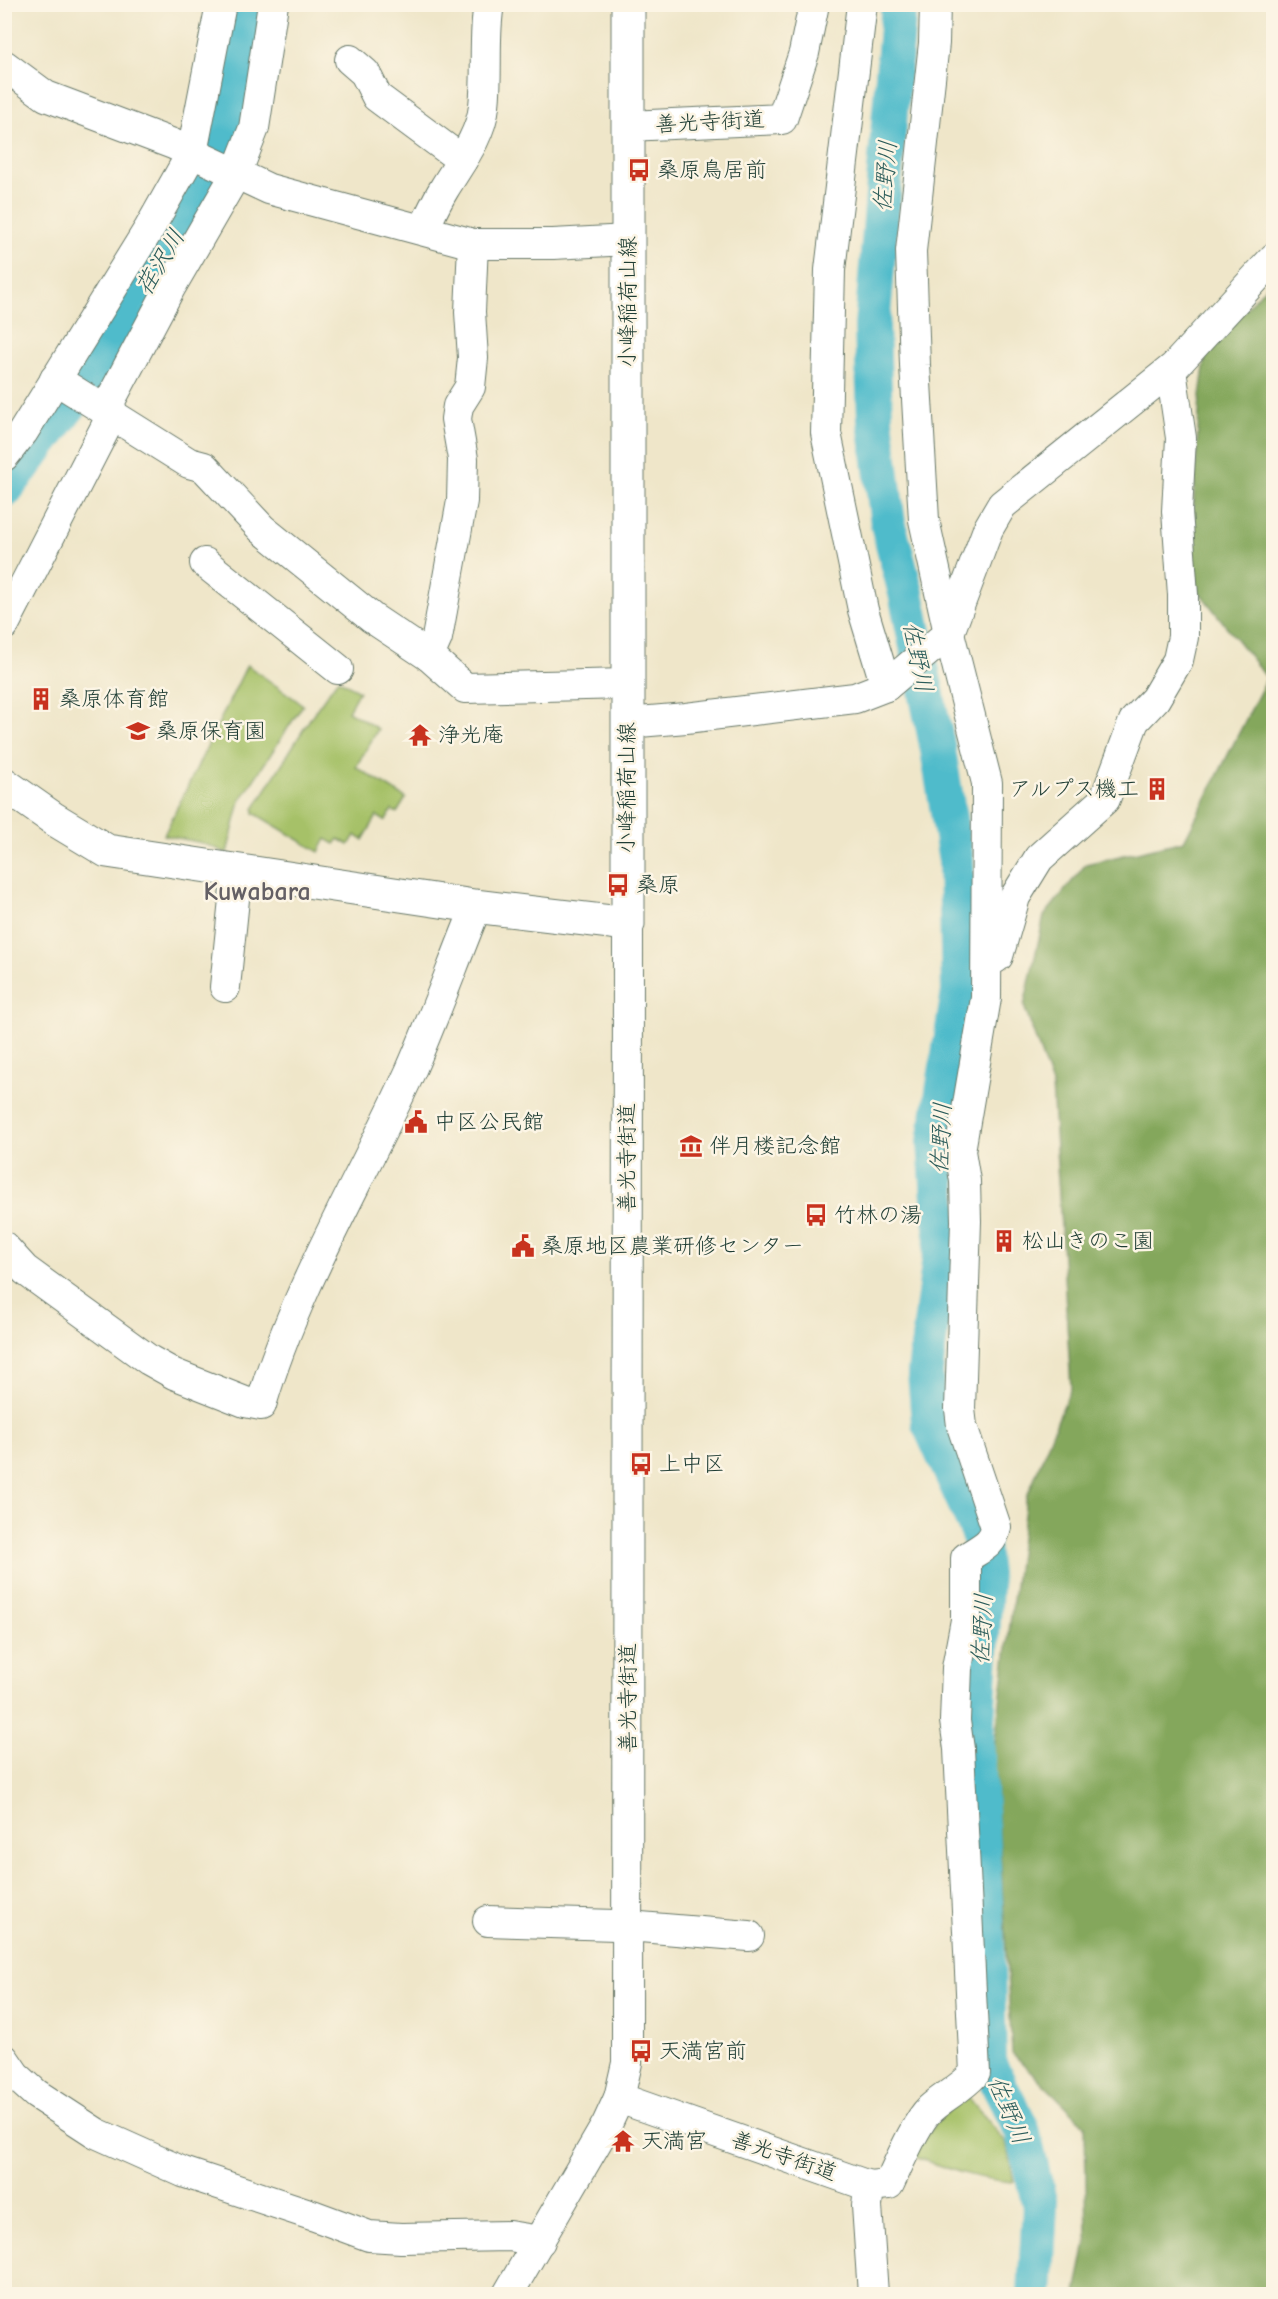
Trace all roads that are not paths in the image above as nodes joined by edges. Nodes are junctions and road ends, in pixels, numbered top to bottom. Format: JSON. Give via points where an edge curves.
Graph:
{"nodes":[{"id":1,"x":221,"y":4,"type":"edge"},
{"id":2,"x":273,"y":4,"type":"edge"},
{"id":3,"x":489,"y":4,"type":"edge"},
{"id":4,"x":628,"y":4,"type":"edge"},
{"id":5,"x":814,"y":4,"type":"edge"},
{"id":6,"x":862,"y":4,"type":"edge"},
{"id":7,"x":935,"y":4,"type":"edge"},
{"id":8,"x":350,"y":60,"type":"dead end"},
{"id":9,"x":4,"y":65,"type":"edge"},
{"id":10,"x":4,"y":82,"type":"edge"},
{"id":11,"x":46,"y":96,"type":"junction"},
{"id":12,"x":628,"y":126,"type":"junction"},
{"id":13,"x":195,"y":155,"type":"junction"},
{"id":14,"x":462,"y":160,"type":"junction"},
{"id":15,"x":234,"y":173,"type":"junction"},
{"id":16,"x":423,"y":230,"type":"junction"},
{"id":17,"x":628,"y":240,"type":"junction"},
{"id":18,"x":473,"y":244,"type":"junction"},
{"id":19,"x":1274,"y":258,"type":"edge"},
{"id":20,"x":1171,"y":370,"type":"junction"},
{"id":21,"x":58,"y":381,"type":"junction"},
{"id":22,"x":106,"y":412,"type":"junction"},
{"id":23,"x":4,"y":456,"type":"edge"},
{"id":24,"x":205,"y":563,"type":"dead end"},
{"id":25,"x":4,"y":625,"type":"edge"},
{"id":26,"x":946,"y":636,"type":"junction"},
{"id":27,"x":429,"y":656,"type":"junction"},
{"id":28,"x":338,"y":669,"type":"dead end"},
{"id":29,"x":627,"y":684,"type":"junction"},
{"id":30,"x":889,"y":684,"type":"junction"},
{"id":31,"x":627,"y":723,"type":"junction"},
{"id":32,"x":4,"y":784,"type":"edge"},
{"id":33,"x":237,"y":870,"type":"junction"},
{"id":34,"x":474,"y":906,"type":"junction"},
{"id":35,"x":628,"y":924,"type":"junction"},
{"id":36,"x":987,"y":965,"type":"junction"},
{"id":37,"x":225,"y":987,"type":"dead end"},
{"id":38,"x":4,"y":1247,"type":"edge"},
{"id":39,"x":488,"y":1921,"type":"dead end"},
{"id":40,"x":629,"y":1927,"type":"junction"},
{"id":41,"x":749,"y":1936,"type":"dead end"},
{"id":42,"x":8,"y":2072,"type":"edge"},
{"id":43,"x":619,"y":2098,"type":"junction"},
{"id":44,"x":869,"y":2186,"type":"junction"},
{"id":45,"x":540,"y":2241,"type":"junction"},
{"id":46,"x":508,"y":2295,"type":"edge"},
{"id":47,"x":873,"y":2295,"type":"edge"}],
"edges":[{"from":1,"to":13,"type":"street"},
{"from":2,"to":15,"type":"street","via":[[254,128]]},
{"from":3,"to":14,"type":"street","via":[[484,108]]},
{"from":4,"to":12,"type":"main road","name":"小峰稲荷山線"},
{"from":5,"to":12,"type":"street","name":"善光寺街道","via":[[804,54],[782,119]]},
{"from":6,"to":30,"type":"street","via":[[830,270],[826,433],[861,599]]},
{"from":7,"to":26,"type":"street","via":[[911,251],[924,520]]},
{"from":8,"to":14,"type":"street","via":[[365,73],[377,97]]},
{"from":9,"to":11,"type":"street"},
{"from":10,"to":11,"type":"street"},
{"from":11,"to":13,"type":"street"},
{"from":12,"to":17,"type":"main road","name":"小峰稲荷山線"},
{"from":13,"to":15,"type":"street"},
{"from":13,"to":21,"type":"street"},
{"from":14,"to":16,"type":"street"},
{"from":15,"to":16,"type":"street","via":[[269,189]]},
{"from":15,"to":22,"type":"street"},
{"from":16,"to":18,"type":"street"},
{"from":17,"to":18,"type":"street"},
{"from":17,"to":29,"type":"main road","name":"小峰稲荷山線"},
{"from":18,"to":27,"type":"street","via":[[473,358],[470,387],[458,406],[456,419],[463,459],[462,501],[437,638]]},
{"from":19,"to":20,"type":"street"},
{"from":20,"to":26,"type":"street","via":[[1002,505],[988,529]]},
{"from":20,"to":36,"type":"street","via":[[1181,438],[1177,511],[1183,637],[1178,660],[1155,699],[1134,722],[1105,799],[1039,858],[1015,897],[998,956]]},
{"from":21,"to":22,"type":"street"},
{"from":21,"to":23,"type":"street"},
{"from":22,"to":25,"type":"street"},
{"from":22,"to":27,"type":"street","via":[[189,463],[204,467],[262,529],[372,618]]},
{"from":24,"to":28,"type":"street"},
{"from":26,"to":30,"type":"street"},
{"from":26,"to":36,"type":"street","via":[[987,783]]},
{"from":27,"to":29,"type":"street","via":[[465,688]]},
{"from":29,"to":31,"type":"main road","name":"小峰稲荷山線"},
{"from":30,"to":31,"type":"street","via":[[855,698]]},
{"from":31,"to":35,"type":"main road","name":"小峰稲荷山線"},
{"from":32,"to":33,"type":"main road","via":[[107,851]]},
{"from":33,"to":34,"type":"main road"},
{"from":33,"to":37,"type":"street"},
{"from":34,"to":35,"type":"main road"},
{"from":34,"to":38,"type":"street","via":[[410,1071],[328,1239],[273,1363],[261,1405],[174,1374],[149,1360],[26,1270]]},
{"from":35,"to":40,"type":"street","name":"善光寺街道"},
{"from":36,"to":44,"type":"street","via":[[986,998],[960,1151],[966,1221],[960,1409],[962,1426],[996,1527],[995,1536],[978,1550],[957,1668],[955,1721],[975,2073],[963,2087],[930,2109],[889,2184]]},
{"from":39,"to":40,"type":"street"},
{"from":40,"to":41,"type":"street"},
{"from":40,"to":43,"type":"street","name":"善光寺街道","via":[[627,2063]]},
{"from":42,"to":45,"type":"street","via":[[96,2133],[183,2172],[369,2236],[509,2236]]},
{"from":43,"to":44,"type":"street","name":"善光寺街道"},
{"from":43,"to":45,"type":"street"},
{"from":44,"to":47,"type":"street"},
{"from":45,"to":46,"type":"street"}]}
